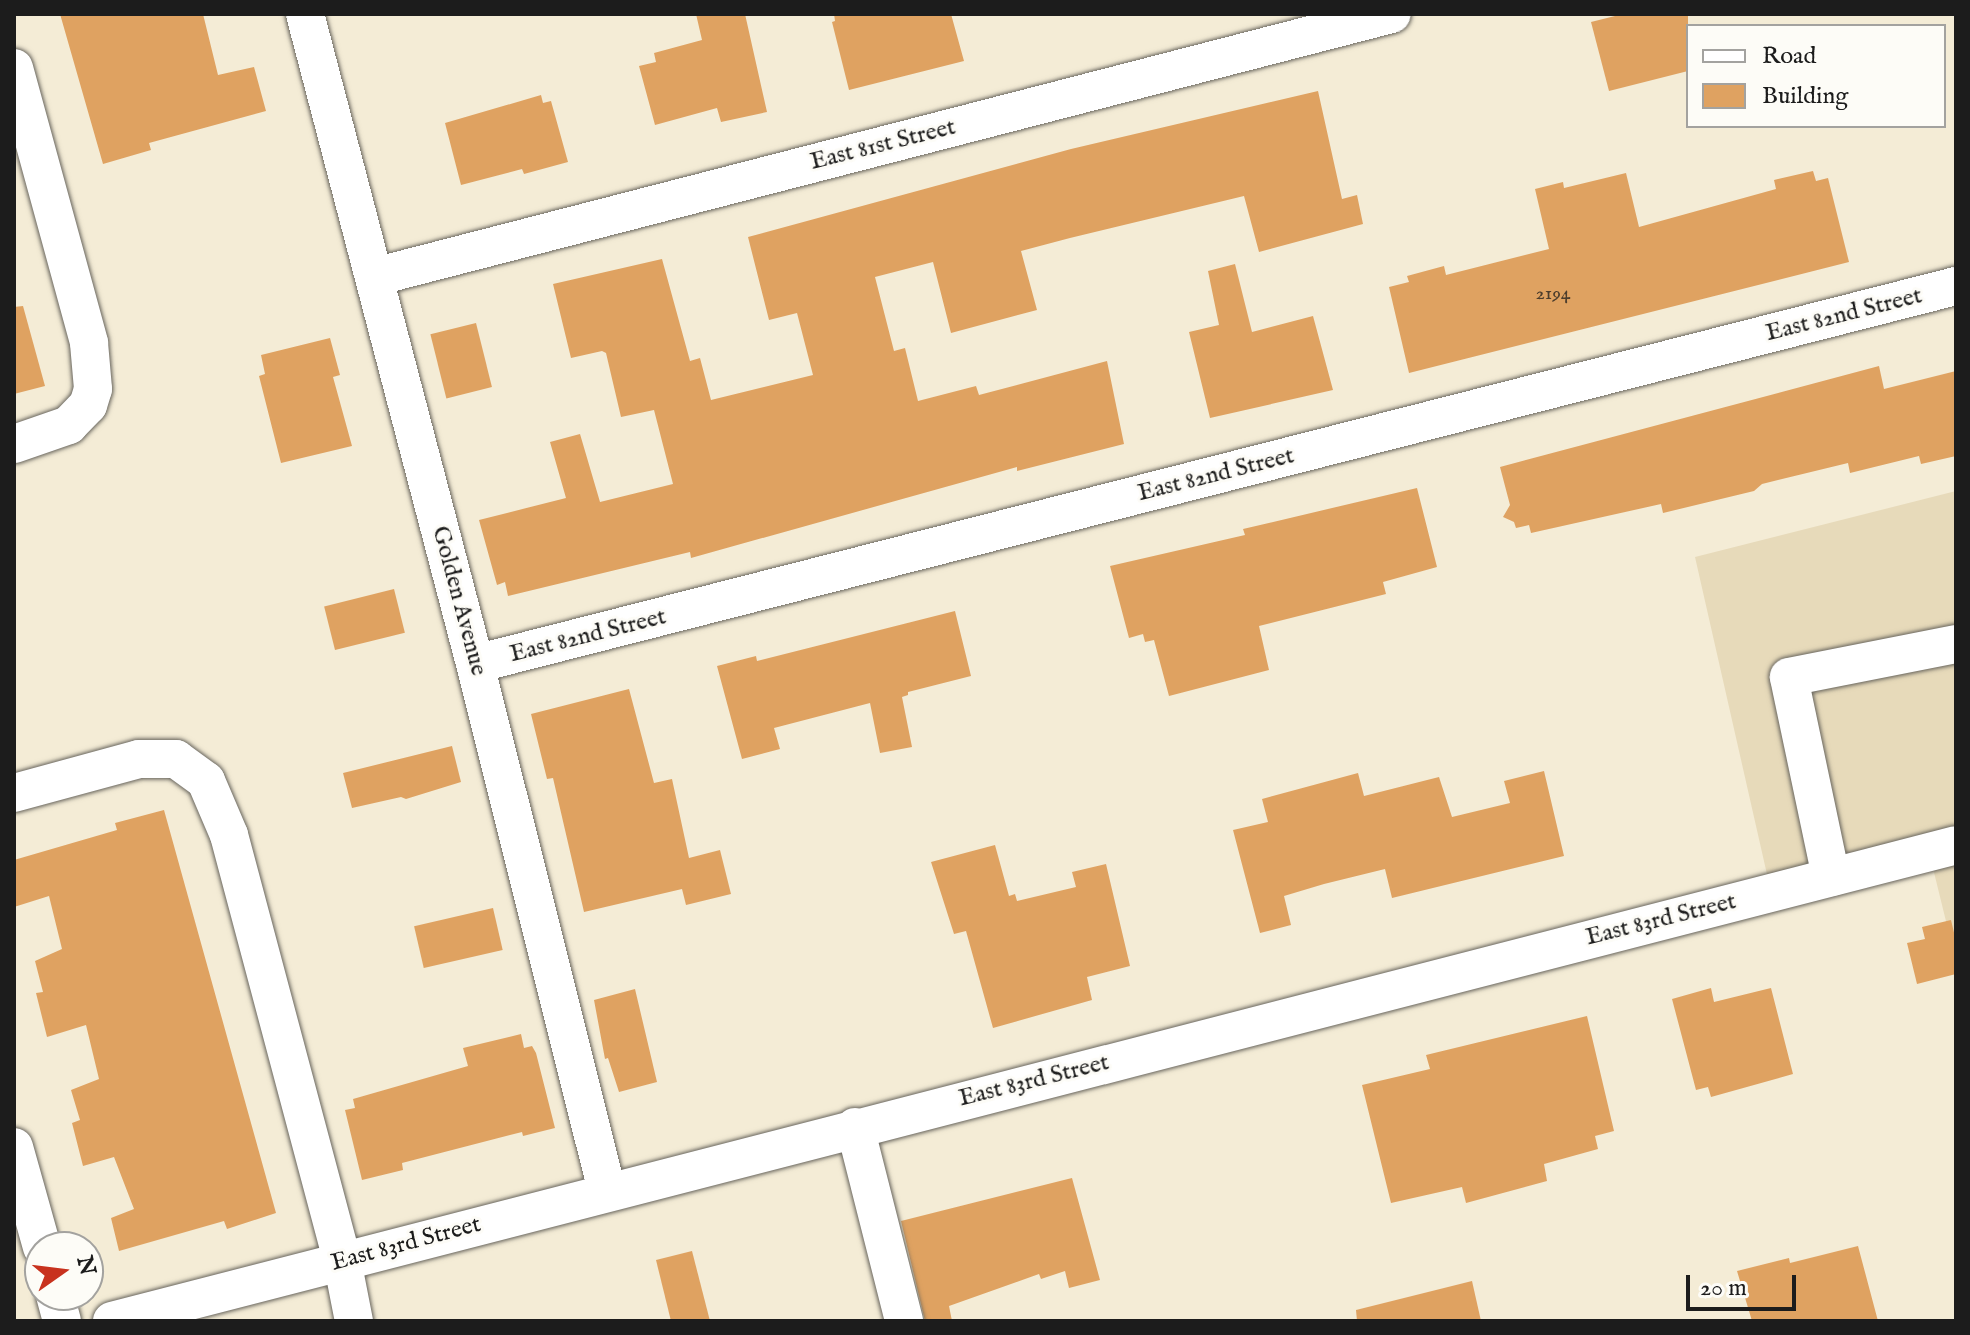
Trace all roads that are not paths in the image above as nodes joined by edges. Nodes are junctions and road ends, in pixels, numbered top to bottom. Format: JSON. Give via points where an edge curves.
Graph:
{"nodes":[{"id":1,"x":305,"y":14,"type":"edge"},
{"id":2,"x":1392,"y":14,"type":"edge"},
{"id":3,"x":14,"y":68,"type":"edge"},
{"id":4,"x":374,"y":277,"type":"junction"},
{"id":5,"x":1956,"y":286,"type":"edge"},
{"id":6,"x":14,"y":444,"type":"edge"},
{"id":7,"x":1956,"y":644,"type":"edge"},
{"id":8,"x":475,"y":664,"type":"junction"},
{"id":9,"x":14,"y":793,"type":"edge"},
{"id":10,"x":1956,"y":845,"type":"edge"},
{"id":11,"x":1831,"y":877,"type":"junction"},
{"id":12,"x":855,"y":1127,"type":"junction"},
{"id":13,"x":14,"y":1147,"type":"edge"},
{"id":14,"x":607,"y":1191,"type":"junction"},
{"id":15,"x":38,"y":1231,"type":"edge"},
{"id":16,"x":342,"y":1260,"type":"junction"},
{"id":17,"x":112,"y":1321,"type":"edge"},
{"id":18,"x":354,"y":1321,"type":"edge"},
{"id":19,"x":904,"y":1321,"type":"edge"}],
"edges":[{"from":1,"to":4,"type":"street","name":"Golden Avenue"},
{"from":2,"to":4,"type":"street","name":"East 81st Street"},
{"from":3,"to":6,"type":"street","via":[[89,343],[93,389],[88,405],[69,425]]},
{"from":4,"to":8,"type":"street","name":"Golden Avenue"},
{"from":5,"to":8,"type":"street","name":"East 82nd Street"},
{"from":7,"to":11,"type":"street","via":[[1789,677]]},
{"from":8,"to":14,"type":"street","name":"Golden Avenue"},
{"from":9,"to":16,"type":"street","via":[[139,759],[176,759],[206,781],[229,835]]},
{"from":10,"to":11,"type":"street","name":"East 83rd Street"},
{"from":11,"to":12,"type":"street","name":"East 83rd Street"},
{"from":12,"to":14,"type":"street","name":"East 83rd Street"},
{"from":12,"to":19,"type":"street"},
{"from":13,"to":15,"type":"street"},
{"from":14,"to":16,"type":"street","name":"East 83rd Street"},
{"from":16,"to":17,"type":"street","name":"East 83rd Street"},
{"from":16,"to":18,"type":"street"}]}
